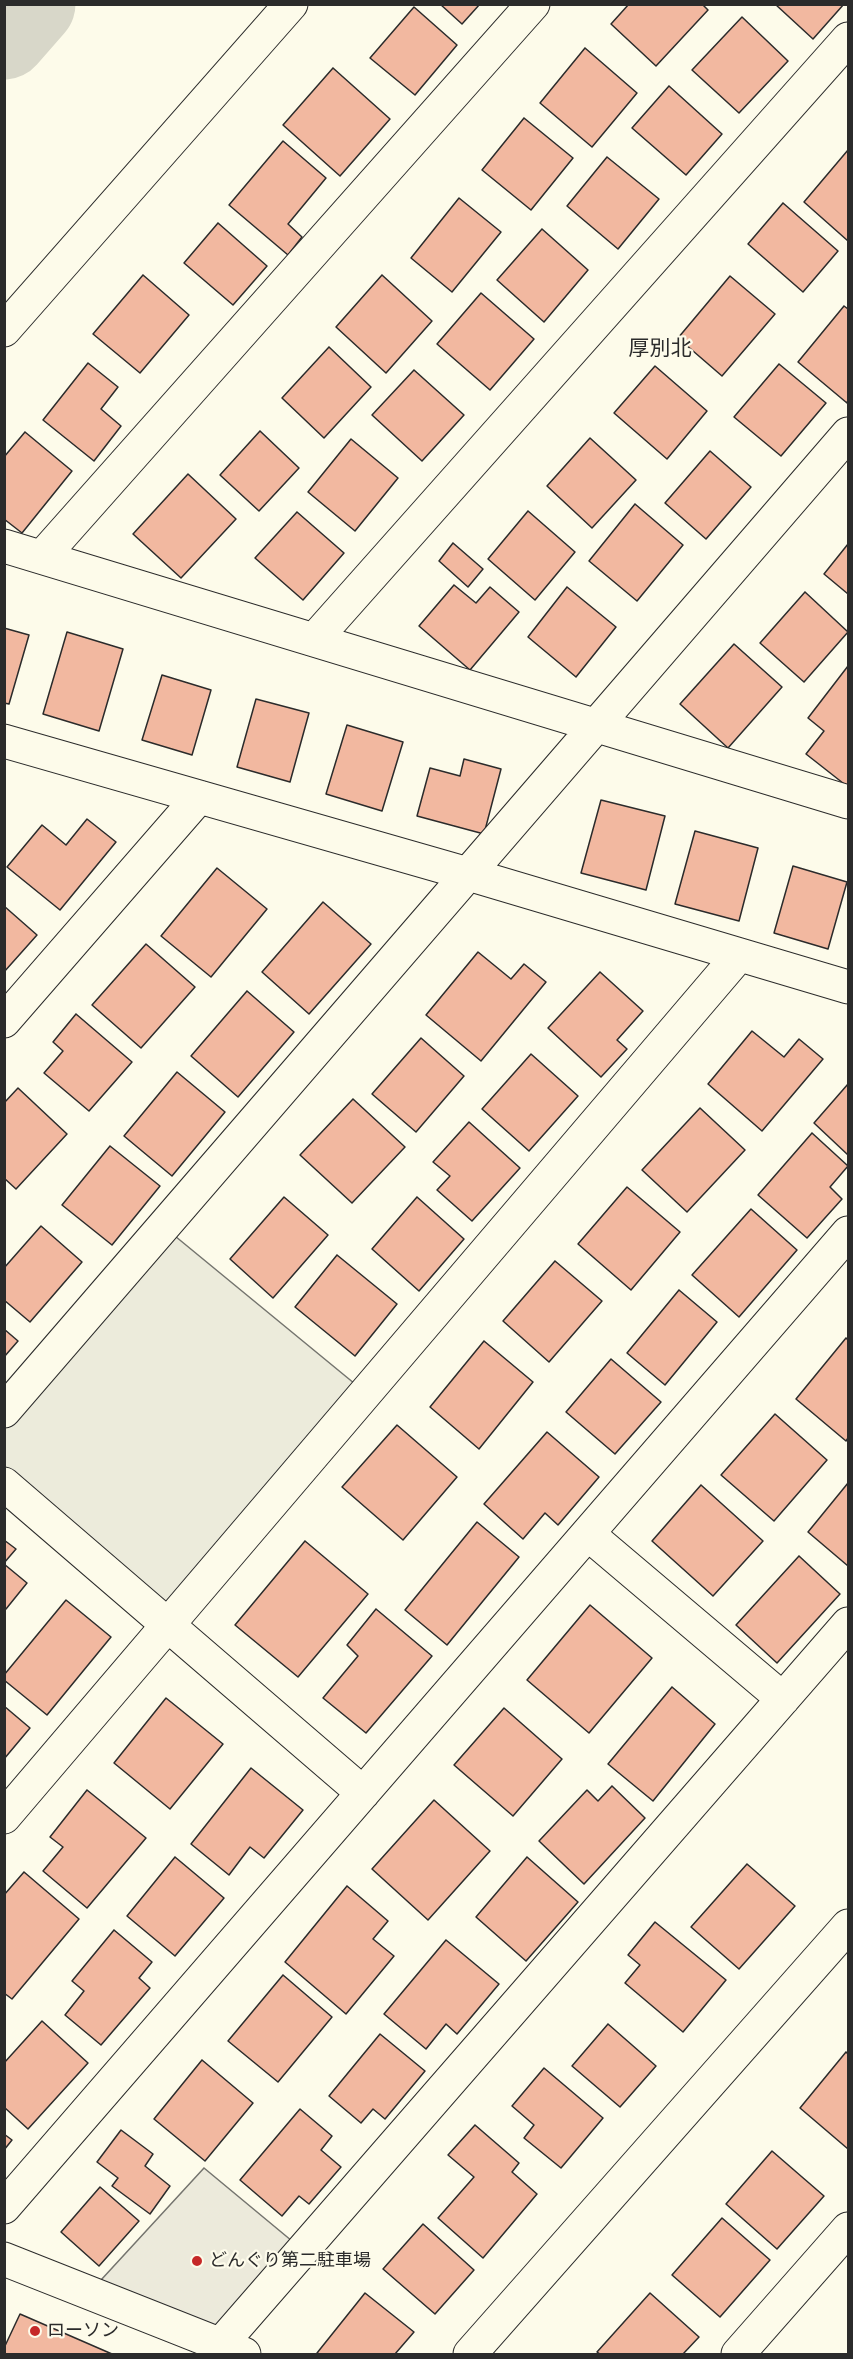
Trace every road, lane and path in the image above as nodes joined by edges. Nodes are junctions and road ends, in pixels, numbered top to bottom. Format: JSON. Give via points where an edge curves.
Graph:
{"nodes":[{"id":1,"x":291,"y":4,"type":"edge"},
{"id":2,"x":533,"y":4,"type":"edge"},
{"id":3,"x":849,"y":39,"type":"edge"},
{"id":4,"x":4,"y":330,"type":"edge"},
{"id":5,"x":849,"y":434,"type":"edge"},
{"id":6,"x":4,"y":546,"type":"edge"},
{"id":7,"x":42,"y":557,"type":"junction"},
{"id":8,"x":314,"y":640,"type":"junction"},
{"id":9,"x":597,"y":725,"type":"junction"},
{"id":10,"x":4,"y":741,"type":"edge"},
{"id":11,"x":199,"y":797,"type":"junction"},
{"id":12,"x":849,"y":802,"type":"edge"},
{"id":13,"x":468,"y":874,"type":"junction"},
{"id":14,"x":739,"y":955,"type":"junction"},
{"id":15,"x":849,"y":987,"type":"edge"},
{"id":16,"x":4,"y":1021,"type":"edge"},
{"id":17,"x":849,"y":1233,"type":"edge"},
{"id":18,"x":4,"y":1411,"type":"edge"},
{"id":19,"x":4,"y":1484,"type":"edge"},
{"id":20,"x":588,"y":1534,"type":"junction"},
{"id":21,"x":849,"y":1624,"type":"edge"},
{"id":22,"x":168,"y":1625,"type":"junction"},
{"id":23,"x":783,"y":1699,"type":"junction"},
{"id":24,"x":363,"y":1793,"type":"junction"},
{"id":25,"x":4,"y":1817,"type":"edge"},
{"id":26,"x":849,"y":1926,"type":"edge"},
{"id":27,"x":4,"y":2207,"type":"edge"},
{"id":28,"x":849,"y":2229,"type":"edge"},
{"id":29,"x":4,"y":2259,"type":"edge"},
{"id":30,"x":232,"y":2349,"type":"edge"},
{"id":31,"x":470,"y":2355,"type":"edge"},
{"id":32,"x":738,"y":2355,"type":"edge"}],
"edges":[{"from":1,"to":4,"type":"street"},
{"from":2,"to":7,"type":"street"},
{"from":3,"to":8,"type":"street"},
{"from":5,"to":9,"type":"street"},
{"from":6,"to":7,"type":"street"},
{"from":7,"to":8,"type":"street"},
{"from":8,"to":9,"type":"street"},
{"from":9,"to":12,"type":"street"},
{"from":9,"to":13,"type":"street"},
{"from":10,"to":11,"type":"street"},
{"from":11,"to":13,"type":"street"},
{"from":11,"to":16,"type":"street"},
{"from":13,"to":14,"type":"street"},
{"from":13,"to":18,"type":"street"},
{"from":14,"to":15,"type":"street"},
{"from":14,"to":22,"type":"street"},
{"from":17,"to":20,"type":"street"},
{"from":19,"to":22,"type":"street"},
{"from":20,"to":23,"type":"street"},
{"from":20,"to":24,"type":"street"},
{"from":21,"to":23,"type":"street"},
{"from":22,"to":24,"type":"street"},
{"from":22,"to":25,"type":"street"},
{"from":23,"to":30,"type":"street"},
{"from":24,"to":27,"type":"street"},
{"from":26,"to":31,"type":"street"},
{"from":28,"to":32,"type":"street"},
{"from":29,"to":30,"type":"street"}]}
